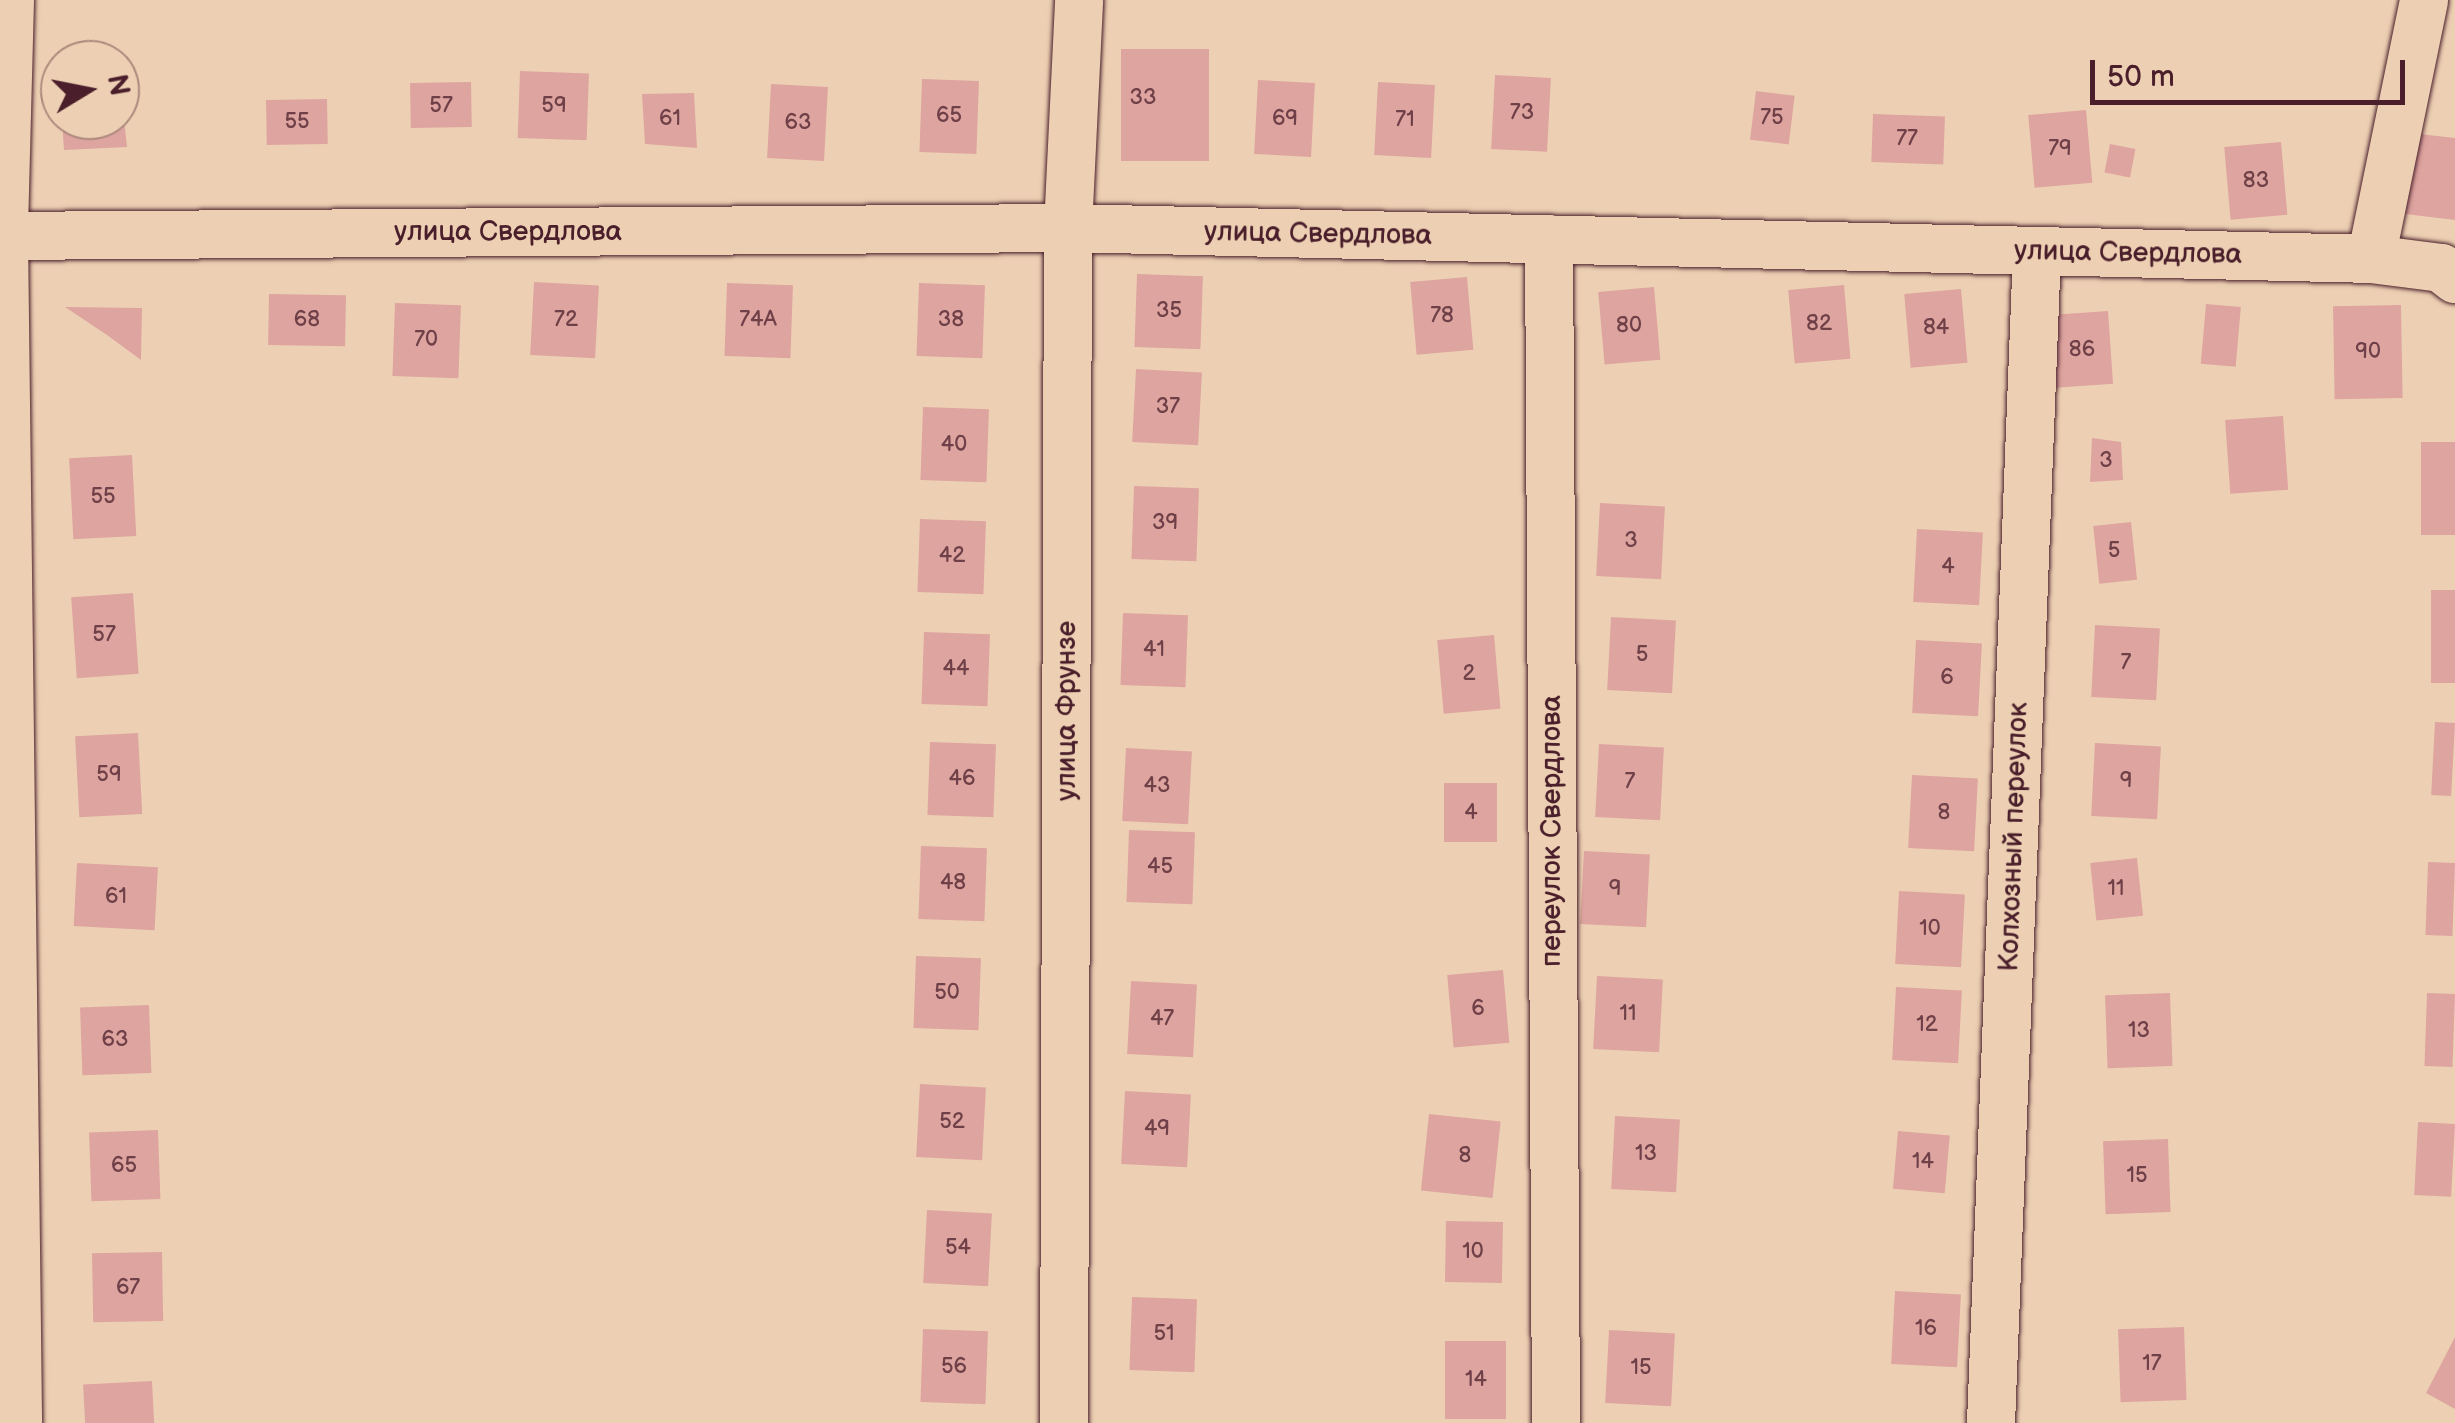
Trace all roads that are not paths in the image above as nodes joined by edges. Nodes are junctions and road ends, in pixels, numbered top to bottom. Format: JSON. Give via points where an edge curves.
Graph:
{"nodes":[{"id":1,"x":10,"y":0,"type":"edge"},
{"id":2,"x":1079,"y":0,"type":"edge"},
{"id":3,"x":2424,"y":0,"type":"edge"},
{"id":4,"x":1068,"y":228,"type":"junction"},
{"id":5,"x":2,"y":236,"type":"edge"},
{"id":6,"x":1548,"y":239,"type":"junction"},
{"id":7,"x":2037,"y":251,"type":"junction"},
{"id":8,"x":2371,"y":259,"type":"junction"},
{"id":9,"x":2455,"y":279,"type":"edge"},
{"id":10,"x":18,"y":1423,"type":"edge"},
{"id":11,"x":1064,"y":1423,"type":"edge"},
{"id":12,"x":1556,"y":1423,"type":"edge"},
{"id":13,"x":1991,"y":1423,"type":"edge"}],
"edges":[{"from":1,"to":5,"type":"street"},
{"from":2,"to":4,"type":"street","name":"улица Фрунзе"},
{"from":3,"to":8,"type":"street"},
{"from":4,"to":5,"type":"street","name":"улица Свердлова"},
{"from":4,"to":6,"type":"street","name":"улица Свердлова"},
{"from":4,"to":11,"type":"street","name":"улица Фрунзе"},
{"from":5,"to":10,"type":"street"},
{"from":6,"to":7,"type":"street","name":"улица Свердлова"},
{"from":6,"to":12,"type":"street","name":"переулок Свердлова"},
{"from":7,"to":8,"type":"street","name":"улица Свердлова"},
{"from":7,"to":13,"type":"street","name":"Колхозный переулок"},
{"from":8,"to":9,"type":"street","name":"улица Свердлова","via":[[2440,268]]}]}
